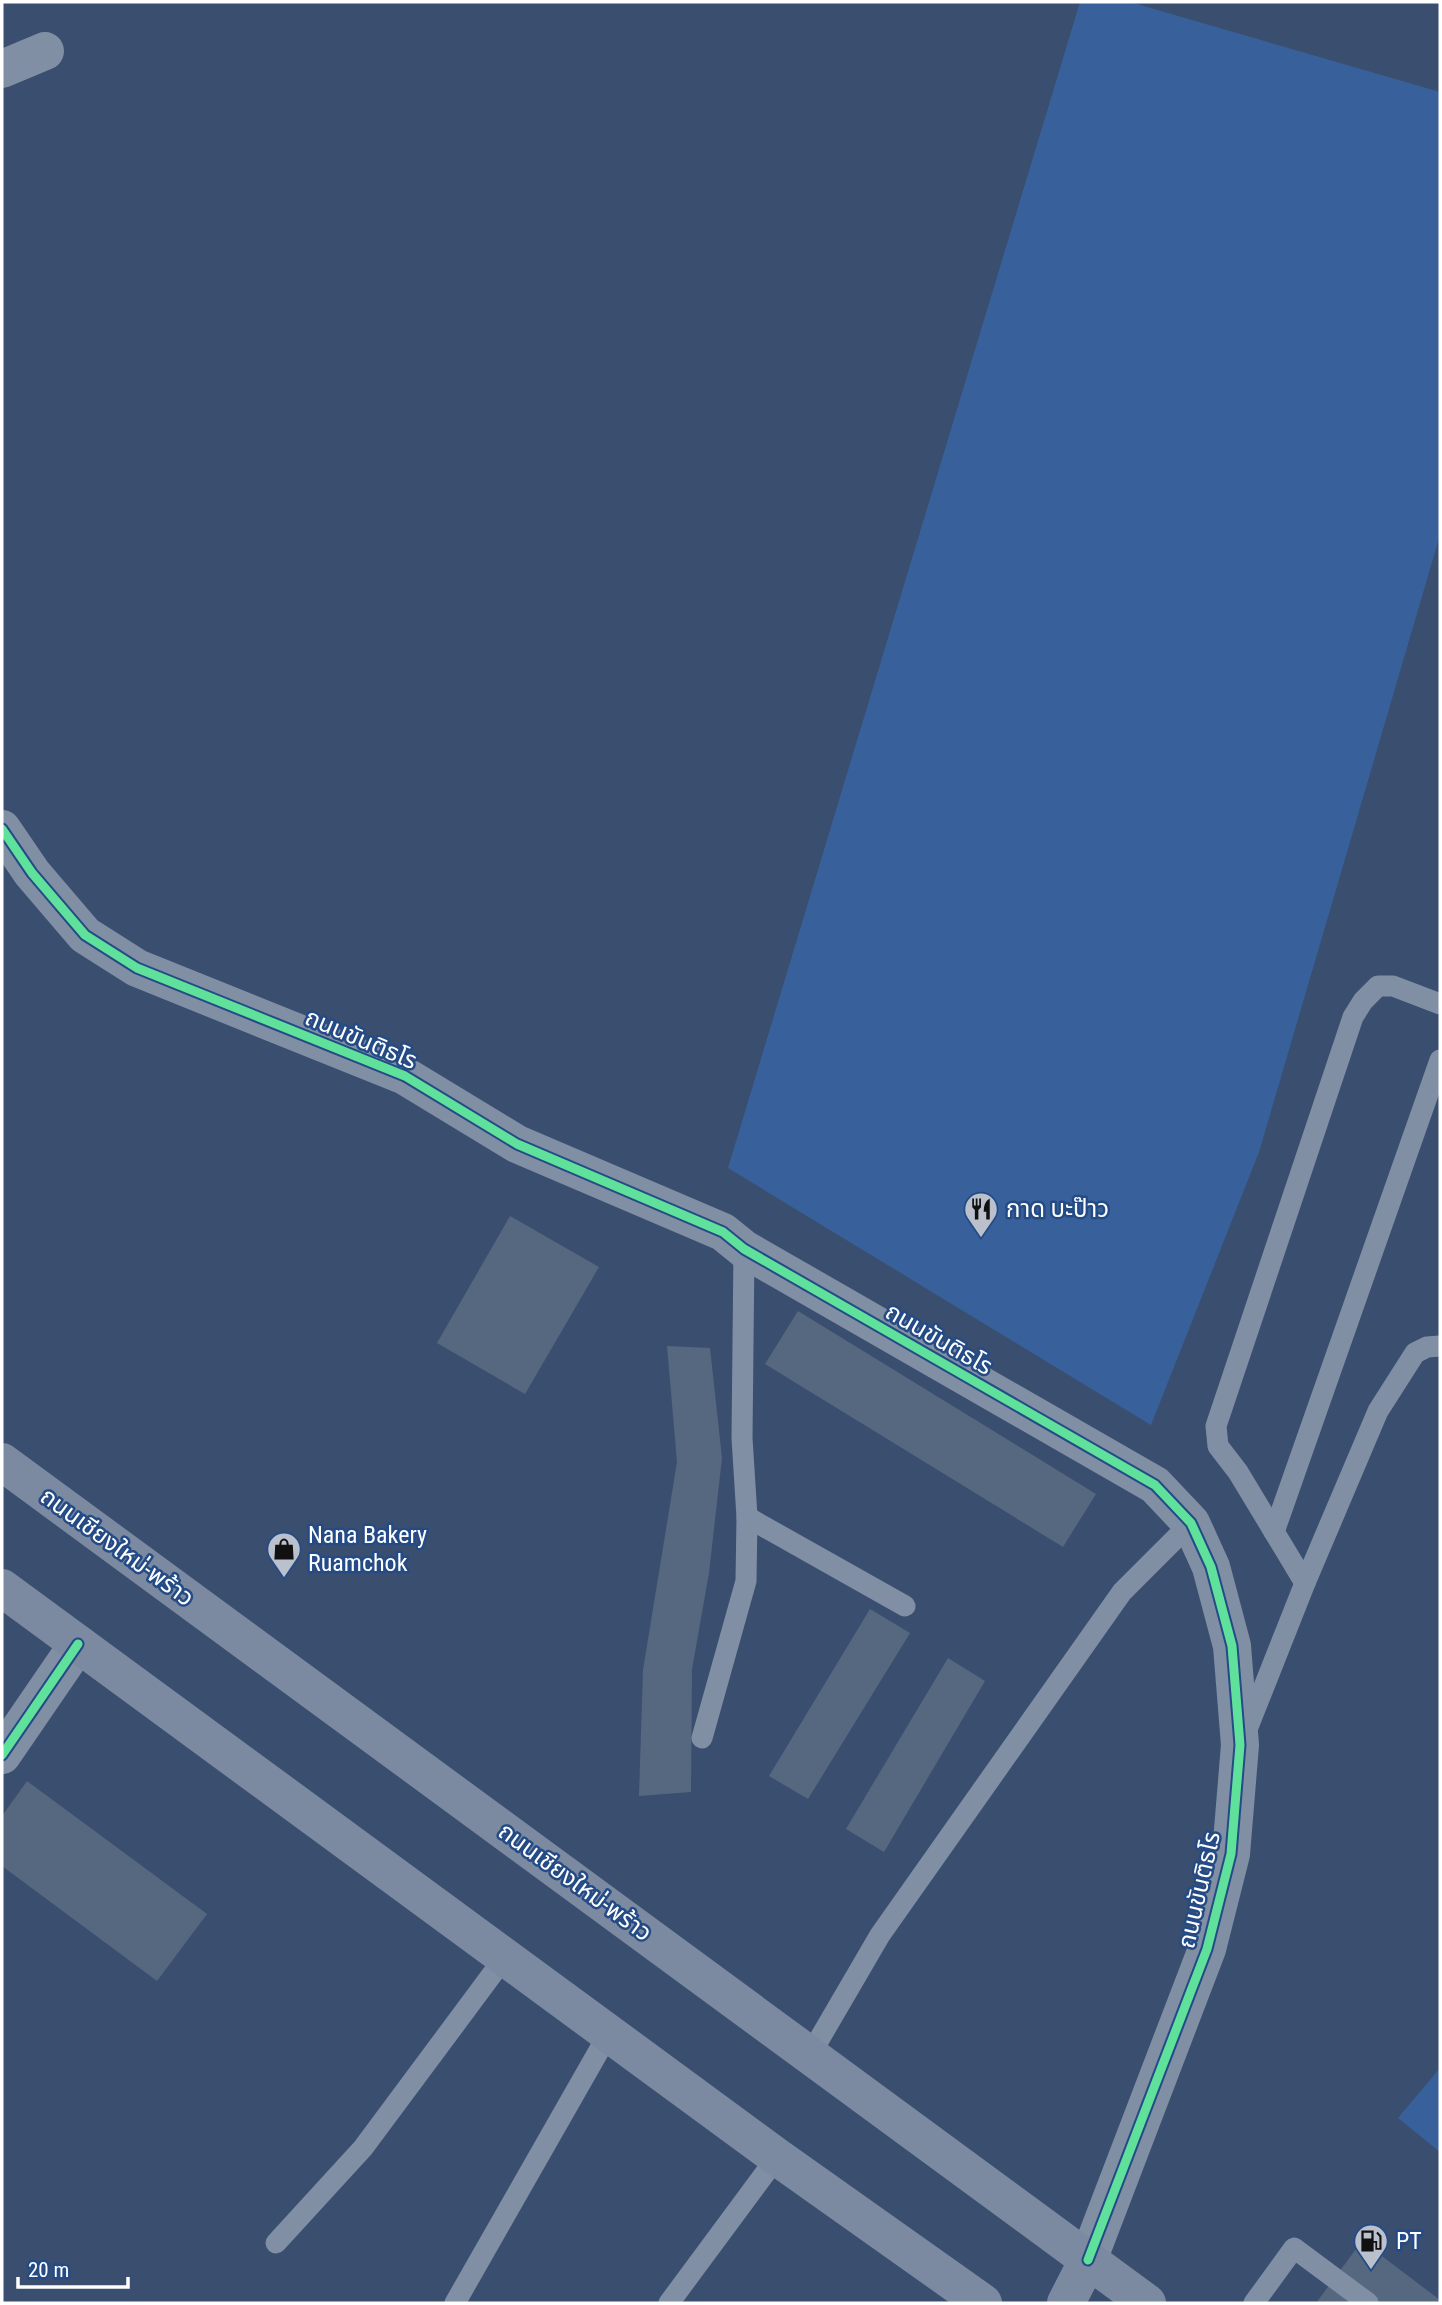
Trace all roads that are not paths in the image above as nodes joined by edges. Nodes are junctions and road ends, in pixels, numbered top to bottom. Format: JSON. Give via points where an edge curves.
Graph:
{"nodes":[{"id":1,"x":45,"y":51,"type":"dead end"},
{"id":2,"x":2,"y":69,"type":"edge"},
{"id":3,"x":2,"y":829,"type":"edge"},
{"id":4,"x":1440,"y":1004,"type":"edge"},
{"id":5,"x":1440,"y":1060,"type":"edge"},
{"id":6,"x":744,"y":1249,"type":"junction"},
{"id":7,"x":1440,"y":1346,"type":"edge"},
{"id":8,"x":2,"y":1462,"type":"edge"},
{"id":9,"x":747,"y":1517,"type":"junction"},
{"id":10,"x":1191,"y":1523,"type":"junction"},
{"id":11,"x":1274,"y":1532,"type":"junction"},
{"id":12,"x":1305,"y":1583,"type":"junction"},
{"id":13,"x":2,"y":1588,"type":"edge"},
{"id":14,"x":905,"y":1606,"type":"dead end"},
{"id":15,"x":78,"y":1644,"type":"junction"},
{"id":16,"x":702,"y":1738,"type":"dead end"},
{"id":17,"x":1240,"y":1745,"type":"junction"},
{"id":18,"x":2,"y":1755,"type":"edge"},
{"id":19,"x":505,"y":1957,"type":"junction"},
{"id":20,"x":608,"y":2033,"type":"junction"},
{"id":21,"x":810,"y":2055,"type":"junction"},
{"id":22,"x":777,"y":2157,"type":"junction"},
{"id":23,"x":276,"y":2243,"type":"dead end"},
{"id":24,"x":1088,"y":2260,"type":"junction"},
{"id":25,"x":455,"y":2303,"type":"edge"},
{"id":26,"x":669,"y":2303,"type":"edge"},
{"id":27,"x":983,"y":2303,"type":"edge"},
{"id":28,"x":1066,"y":2303,"type":"edge"},
{"id":29,"x":1147,"y":2303,"type":"edge"},
{"id":30,"x":1254,"y":2303,"type":"edge"},
{"id":31,"x":1368,"y":2303,"type":"edge"}],
"edges":[{"from":1,"to":2,"type":"street"},
{"from":3,"to":6,"type":"street","name":"ถนนขันติธโร","via":[[32,873],[85,935],[137,968],[405,1076],[517,1144],[723,1232]]},
{"from":4,"to":11,"type":"lane","via":[[1393,986],[1378,986],[1353,1017],[1216,1426],[1218,1446]]},
{"from":5,"to":11,"type":"lane"},
{"from":6,"to":9,"type":"lane","via":[[742,1438]]},
{"from":6,"to":10,"type":"street","name":"ถนนขันติธโร","via":[[1155,1485]]},
{"from":7,"to":12,"type":"lane","via":[[1415,1353],[1378,1411]]},
{"from":8,"to":21,"type":"main road","name":"ถนนเชียงใหม่-พร้าว"},
{"from":9,"to":14,"type":"lane"},
{"from":9,"to":16,"type":"lane","via":[[746,1581]]},
{"from":10,"to":17,"type":"street","name":"ถนนขันติธโร","via":[[1211,1567],[1232,1646]]},
{"from":10,"to":21,"type":"lane","via":[[1122,1592],[880,1935]]},
{"from":11,"to":12,"type":"lane"},
{"from":12,"to":17,"type":"lane"},
{"from":13,"to":15,"type":"main road"},
{"from":15,"to":18,"type":"street"},
{"from":15,"to":19,"type":"main road"},
{"from":17,"to":24,"type":"street","name":"ถนนขันติธโร","via":[[1231,1854],[1207,1949]]},
{"from":19,"to":20,"type":"main road"},
{"from":19,"to":23,"type":"lane","via":[[363,2148]]},
{"from":20,"to":22,"type":"main road"},
{"from":20,"to":25,"type":"lane"},
{"from":21,"to":24,"type":"main road","name":"ถนนเชียงใหม่-พร้าว"},
{"from":22,"to":26,"type":"lane"},
{"from":22,"to":27,"type":"main road"},
{"from":24,"to":28,"type":"main road"},
{"from":24,"to":29,"type":"main road","name":"ถนนเชียงใหม่-พร้าว"},
{"from":30,"to":31,"type":"lane","via":[[1294,2248]]}]}
